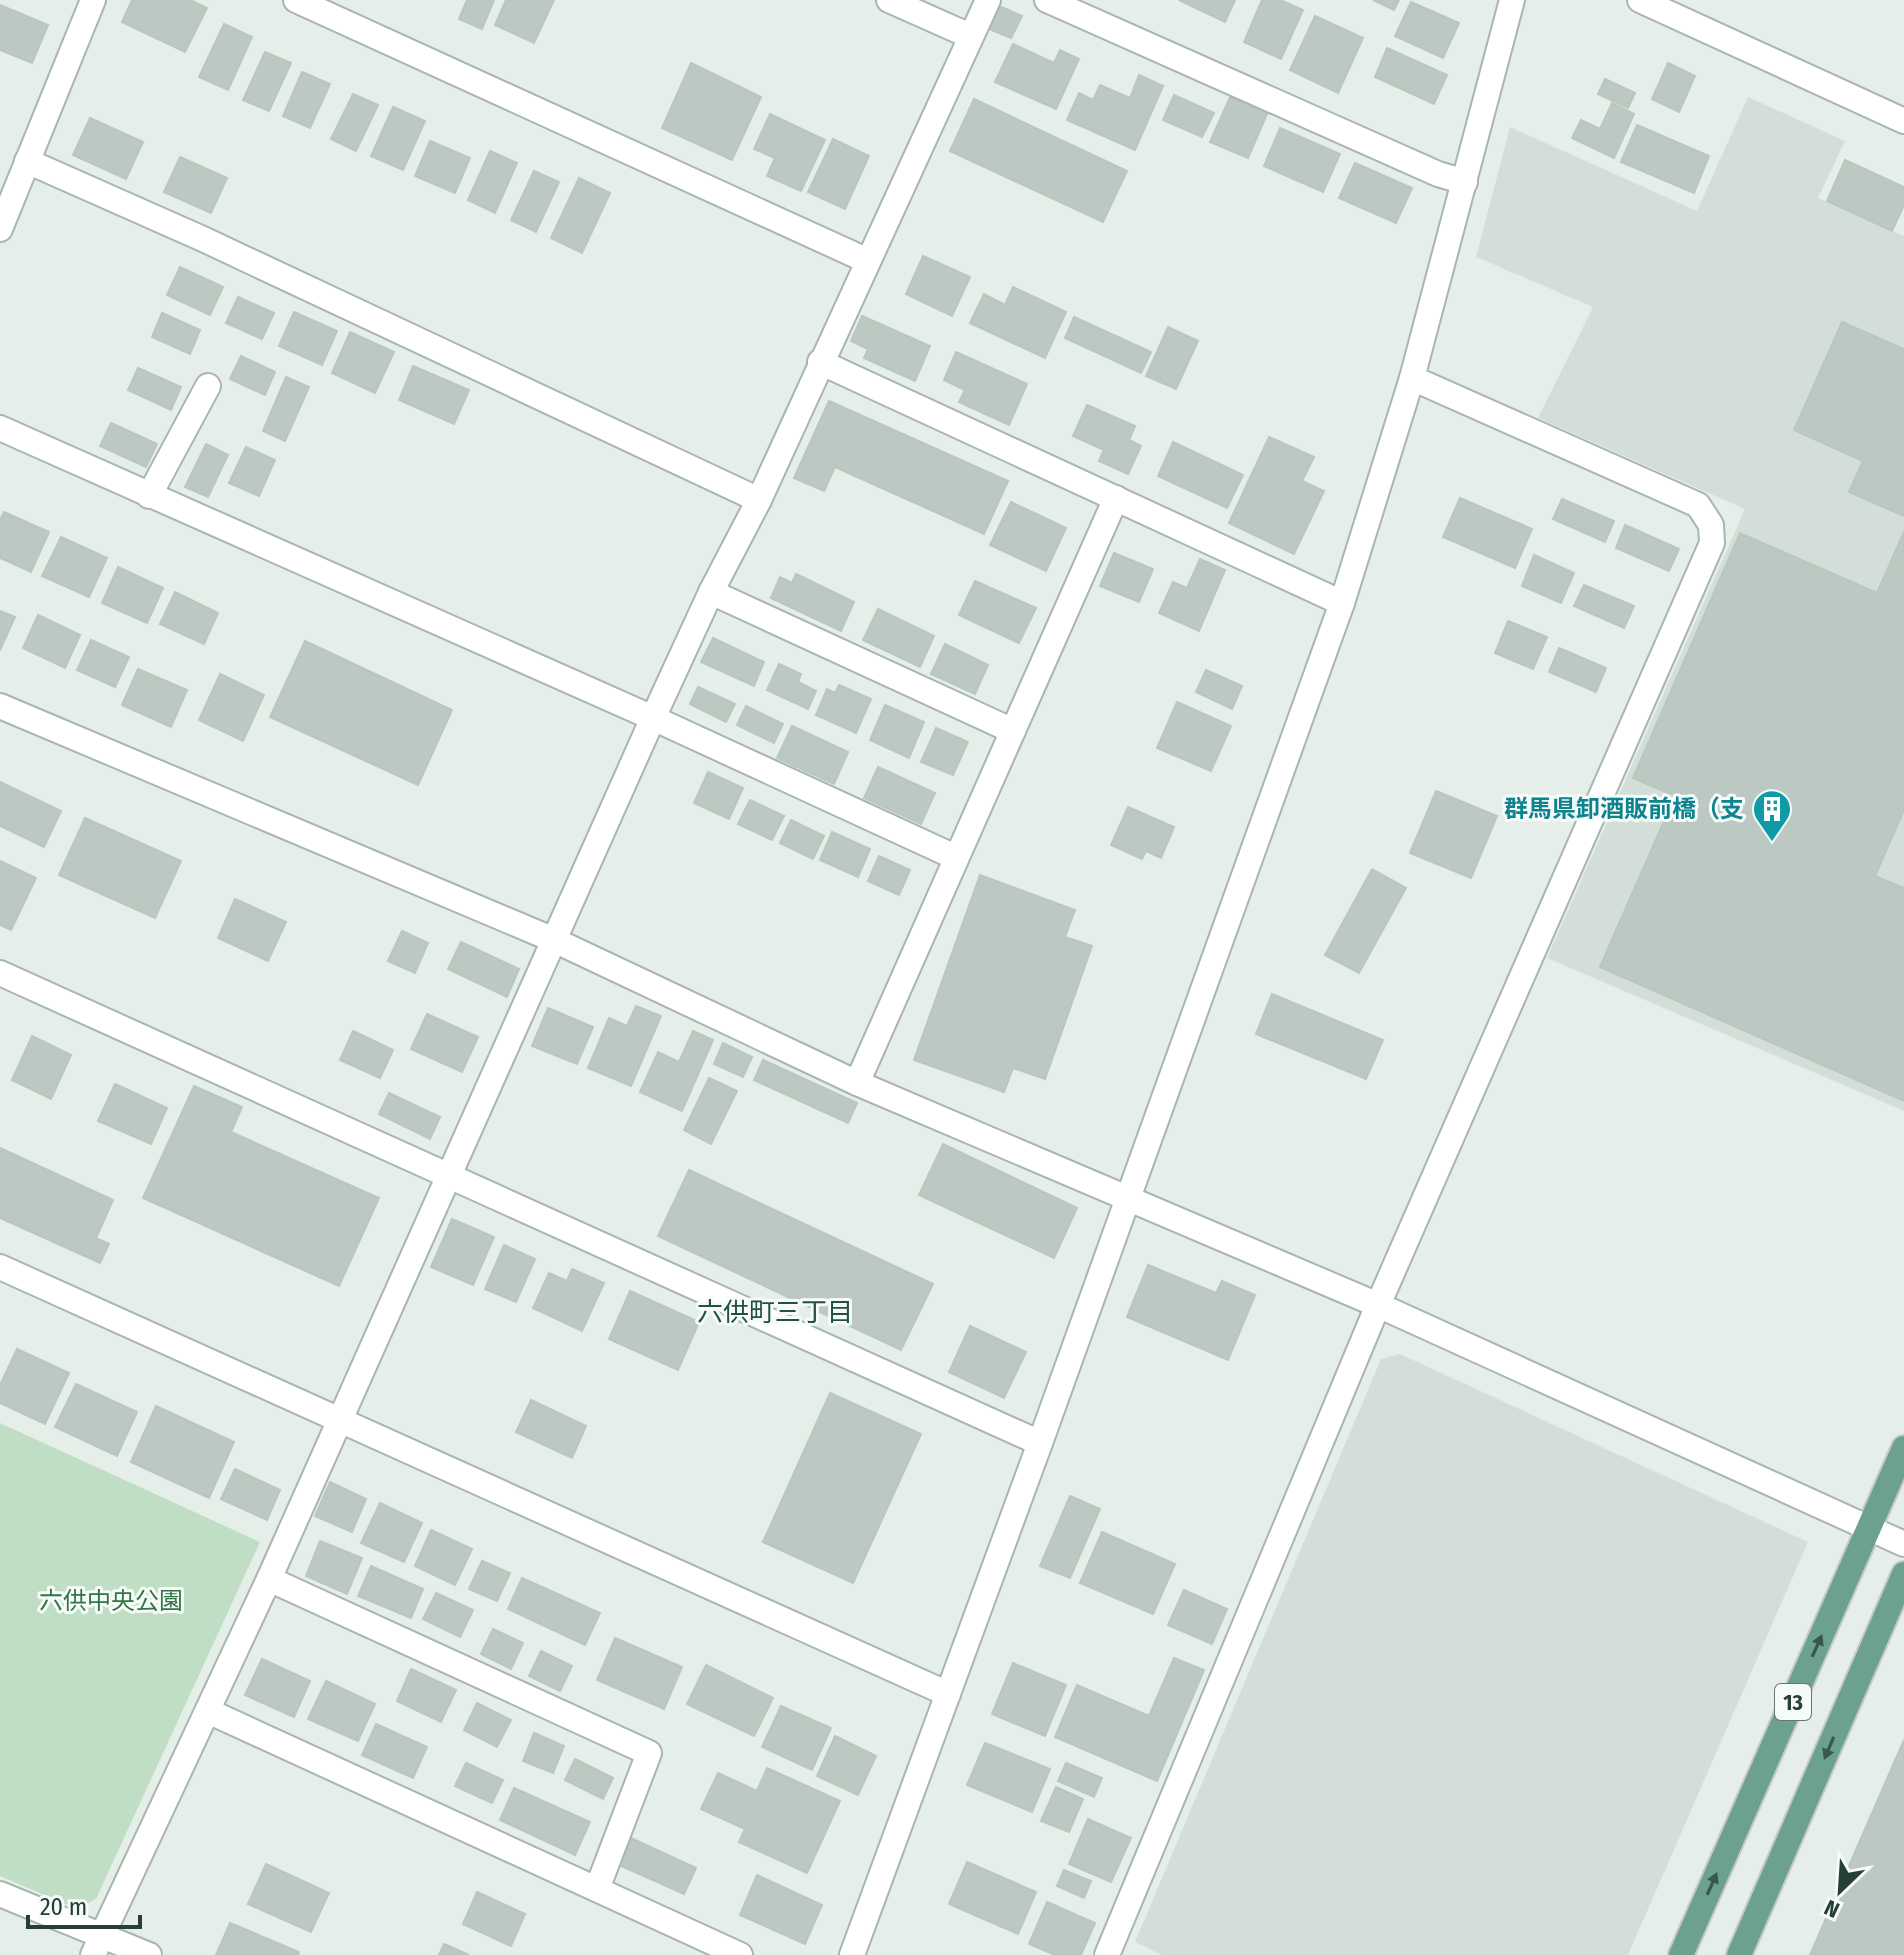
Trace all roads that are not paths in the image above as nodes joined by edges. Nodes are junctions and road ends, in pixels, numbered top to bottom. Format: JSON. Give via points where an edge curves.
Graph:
{"nodes":[{"id":1,"x":93,"y":0,"type":"edge"},
{"id":2,"x":296,"y":0,"type":"edge"},
{"id":3,"x":889,"y":0,"type":"edge"},
{"id":4,"x":988,"y":0,"type":"edge"},
{"id":5,"x":1047,"y":0,"type":"edge"},
{"id":6,"x":1512,"y":0,"type":"edge"},
{"id":7,"x":1640,"y":0,"type":"edge"},
{"id":8,"x":970,"y":36,"type":"junction"},
{"id":9,"x":1904,"y":121,"type":"edge"},
{"id":10,"x":27,"y":161,"type":"junction"},
{"id":11,"x":1465,"y":182,"type":"junction"},
{"id":12,"x":0,"y":229,"type":"edge"},
{"id":13,"x":868,"y":261,"type":"junction"},
{"id":14,"x":820,"y":362,"type":"junction"},
{"id":15,"x":1412,"y":378,"type":"junction"},
{"id":16,"x":208,"y":386,"type":"dead end"},
{"id":17,"x":0,"y":428,"type":"edge"},
{"id":18,"x":149,"y":496,"type":"junction"},
{"id":19,"x":1116,"y":498,"type":"junction"},
{"id":20,"x":759,"y":500,"type":"junction"},
{"id":21,"x":711,"y":592,"type":"junction"},
{"id":22,"x":1342,"y":603,"type":"junction"},
{"id":23,"x":0,"y":706,"type":"edge"},
{"id":24,"x":653,"y":718,"type":"junction"},
{"id":25,"x":1013,"y":731,"type":"junction"},
{"id":26,"x":955,"y":857,"type":"junction"},
{"id":27,"x":554,"y":940,"type":"junction"},
{"id":28,"x":0,"y":973,"type":"edge"},
{"id":29,"x":857,"y":1083,"type":"junction"},
{"id":30,"x":449,"y":1176,"type":"junction"},
{"id":31,"x":1127,"y":1196,"type":"junction"},
{"id":32,"x":0,"y":1267,"type":"edge"},
{"id":33,"x":1378,"y":1305,"type":"junction"},
{"id":34,"x":341,"y":1419,"type":"junction"},
{"id":35,"x":1040,"y":1443,"type":"junction"},
{"id":36,"x":1904,"y":1448,"type":"edge"},
{"id":37,"x":1869,"y":1528,"type":"junction"},
{"id":38,"x":1904,"y":1544,"type":"edge"},
{"id":39,"x":1904,"y":1574,"type":"edge"},
{"id":40,"x":269,"y":1579,"type":"junction"},
{"id":41,"x":948,"y":1694,"type":"junction"},
{"id":42,"x":208,"y":1711,"type":"junction"},
{"id":43,"x":597,"y":1889,"type":"junction"},
{"id":44,"x":0,"y":1894,"type":"edge"},
{"id":45,"x":98,"y":1944,"type":"edge"},
{"id":46,"x":149,"y":1955,"type":"edge"},
{"id":47,"x":740,"y":1955,"type":"edge"},
{"id":48,"x":852,"y":1955,"type":"edge"},
{"id":49,"x":1107,"y":1955,"type":"edge"},
{"id":50,"x":1681,"y":1955,"type":"edge"},
{"id":51,"x":1739,"y":1955,"type":"edge"}],
"edges":[{"from":1,"to":10,"type":"street"},
{"from":2,"to":13,"type":"street"},
{"from":3,"to":8,"type":"street"},
{"from":4,"to":8,"type":"street"},
{"from":5,"to":11,"type":"street"},
{"from":6,"to":11,"type":"street"},
{"from":7,"to":9,"type":"street"},
{"from":8,"to":13,"type":"street"},
{"from":10,"to":12,"type":"street"},
{"from":10,"to":20,"type":"street"},
{"from":11,"to":15,"type":"street"},
{"from":13,"to":14,"type":"street"},
{"from":14,"to":19,"type":"street"},
{"from":14,"to":20,"type":"street"},
{"from":15,"to":22,"type":"street"},
{"from":15,"to":33,"type":"street","via":[[1698,505],[1711,525],[1712,543]]},
{"from":16,"to":18,"type":"street"},
{"from":17,"to":18,"type":"street"},
{"from":18,"to":24,"type":"street"},
{"from":19,"to":22,"type":"street"},
{"from":19,"to":25,"type":"street"},
{"from":20,"to":21,"type":"street"},
{"from":21,"to":24,"type":"street"},
{"from":21,"to":25,"type":"street"},
{"from":22,"to":31,"type":"street"},
{"from":23,"to":27,"type":"street"},
{"from":24,"to":26,"type":"street"},
{"from":24,"to":27,"type":"street"},
{"from":25,"to":26,"type":"street"},
{"from":26,"to":29,"type":"street"},
{"from":27,"to":29,"type":"street"},
{"from":27,"to":30,"type":"street"},
{"from":28,"to":30,"type":"street"},
{"from":29,"to":31,"type":"street"},
{"from":30,"to":34,"type":"street"},
{"from":30,"to":35,"type":"street"},
{"from":31,"to":33,"type":"street"},
{"from":31,"to":35,"type":"street"},
{"from":32,"to":34,"type":"street"},
{"from":33,"to":37,"type":"street"},
{"from":33,"to":49,"type":"street"},
{"from":34,"to":40,"type":"street"},
{"from":34,"to":41,"type":"street"},
{"from":35,"to":41,"type":"street"},
{"from":36,"to":37,"type":"main road","number":"13"},
{"from":37,"to":38,"type":"street"},
{"from":50,"to":37,"type":"main road","number":"13","one_way":true},
{"from":39,"to":51,"type":"main road","number":"13","one_way":true},
{"from":40,"to":42,"type":"street"},
{"from":40,"to":43,"type":"street","via":[[649,1753]]},
{"from":41,"to":48,"type":"street"},
{"from":42,"to":43,"type":"street"},
{"from":42,"to":45,"type":"street"},
{"from":43,"to":47,"type":"street"},
{"from":44,"to":45,"type":"street"},
{"from":45,"to":46,"type":"street"}]}
